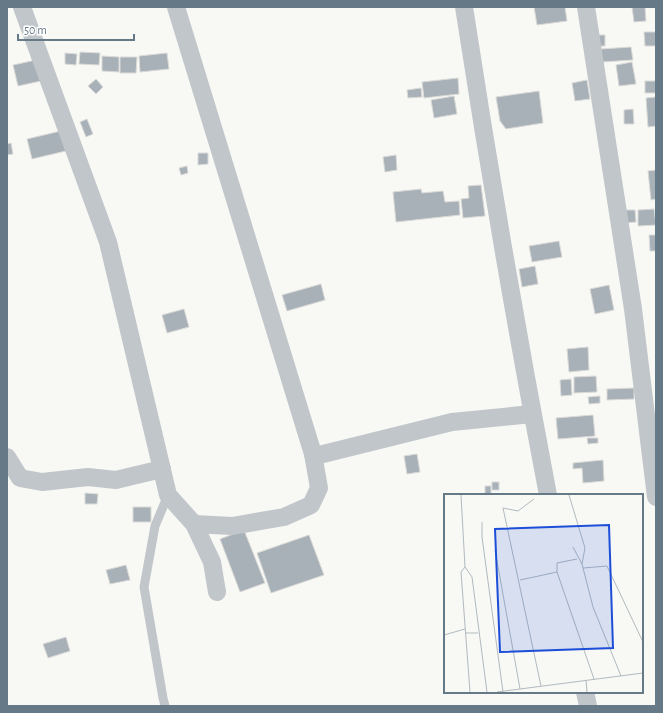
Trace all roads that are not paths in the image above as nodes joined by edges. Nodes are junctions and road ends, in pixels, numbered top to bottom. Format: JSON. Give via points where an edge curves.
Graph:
{"nodes":[{"id":1,"x":22,"y":7,"type":"edge"},
{"id":2,"x":176,"y":7,"type":"edge"},
{"id":3,"x":464,"y":7,"type":"edge"},
{"id":4,"x":586,"y":7,"type":"edge"},
{"id":5,"x":532,"y":414,"type":"junction"},
{"id":6,"x":313,"y":454,"type":"junction"},
{"id":7,"x":7,"y":458,"type":"edge"},
{"id":8,"x":162,"y":470,"type":"junction"},
{"id":9,"x":548,"y":494,"type":"edge"},
{"id":10,"x":168,"y":495,"type":"junction"},
{"id":11,"x":656,"y":497,"type":"edge"},
{"id":12,"x":194,"y":524,"type":"junction"},
{"id":13,"x":217,"y":592,"type":"dead end"},
{"id":14,"x":585,"y":693,"type":"edge"},
{"id":15,"x":165,"y":706,"type":"edge"},
{"id":16,"x":588,"y":706,"type":"edge"}],
"edges":[{"from":1,"to":8,"type":"street","via":[[108,242]]},
{"from":2,"to":6,"type":"street"},
{"from":3,"to":5,"type":"street","via":[[484,139]]},
{"from":4,"to":11,"type":"street","via":[[633,310]]},
{"from":5,"to":6,"type":"street","via":[[452,422],[319,455]]},
{"from":5,"to":9,"type":"street"},
{"from":6,"to":12,"type":"street","via":[[319,488],[311,505],[284,517],[232,526]]},
{"from":7,"to":8,"type":"street","via":[[20,478],[42,482],[88,477],[116,480]]},
{"from":8,"to":10,"type":"street"},
{"from":10,"to":12,"type":"street"},
{"from":10,"to":15,"type":"lane","via":[[155,526],[144,587]]},
{"from":12,"to":13,"type":"street","via":[[212,562]]},
{"from":14,"to":16,"type":"street"}]}
